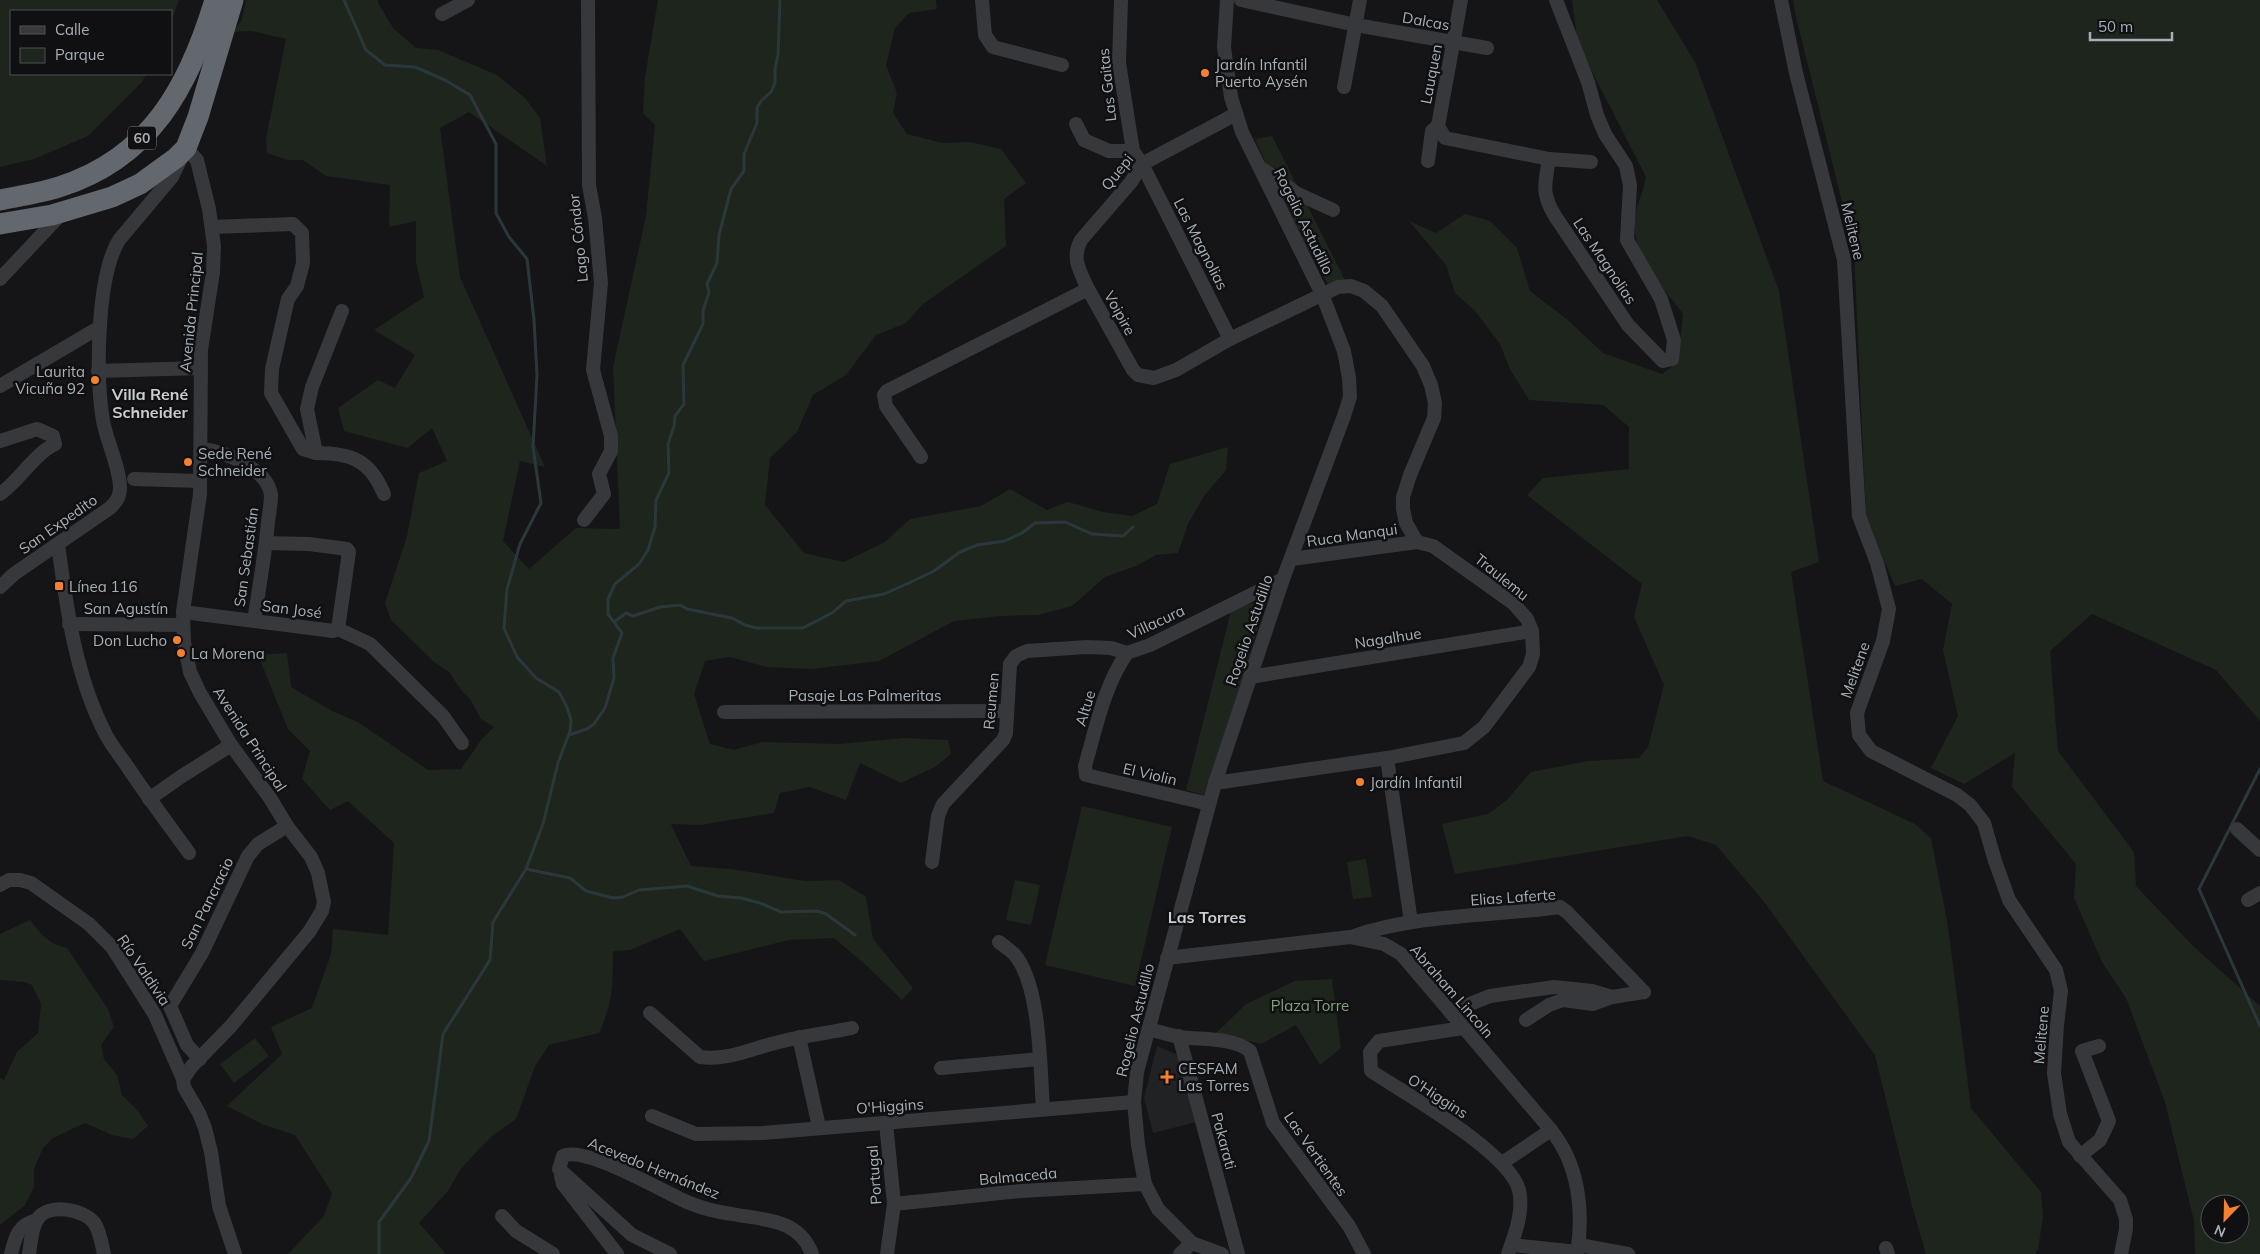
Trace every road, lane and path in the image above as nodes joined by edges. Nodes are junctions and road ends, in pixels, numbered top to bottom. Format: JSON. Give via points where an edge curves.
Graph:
{"nodes":[{"id":1,"x":201,"y":0,"type":"edge"},
{"id":2,"x":215,"y":0,"type":"edge"},
{"id":3,"x":233,"y":0,"type":"edge"},
{"id":4,"x":468,"y":0,"type":"edge"},
{"id":5,"x":588,"y":0,"type":"edge"},
{"id":6,"x":982,"y":0,"type":"edge"},
{"id":7,"x":1121,"y":0,"type":"edge"},
{"id":8,"x":1228,"y":0,"type":"edge"},
{"id":9,"x":1241,"y":0,"type":"edge"},
{"id":10,"x":1360,"y":0,"type":"edge"},
{"id":11,"x":1461,"y":0,"type":"edge"},
{"id":12,"x":1556,"y":0,"type":"edge"},
{"id":13,"x":1781,"y":0,"type":"edge"},
{"id":14,"x":442,"y":14,"type":"dead end"},
{"id":15,"x":1356,"y":25,"type":"junction"},
{"id":16,"x":1454,"y":43,"type":"junction"},
{"id":17,"x":1488,"y":48,"type":"dead end"},
{"id":18,"x":1062,"y":65,"type":"dead end"},
{"id":19,"x":1344,"y":87,"type":"dead end"},
{"id":20,"x":1236,"y":114,"type":"junction"},
{"id":21,"x":1076,"y":124,"type":"dead end"},
{"id":22,"x":1438,"y":126,"type":"junction"},
{"id":23,"x":186,"y":148,"type":"junction"},
{"id":24,"x":1133,"y":151,"type":"junction"},
{"id":25,"x":1549,"y":159,"type":"junction"},
{"id":26,"x":1428,"y":161,"type":"dead end"},
{"id":27,"x":1591,"y":162,"type":"dead end"},
{"id":28,"x":1142,"y":164,"type":"junction"},
{"id":29,"x":1260,"y":168,"type":"junction"},
{"id":30,"x":0,"y":185,"type":"edge"},
{"id":31,"x":0,"y":200,"type":"edge"},
{"id":32,"x":1333,"y":210,"type":"dead end"},
{"id":33,"x":63,"y":212,"type":"junction"},
{"id":34,"x":0,"y":224,"type":"edge"},
{"id":35,"x":212,"y":227,"type":"junction"},
{"id":36,"x":0,"y":279,"type":"edge"},
{"id":37,"x":1088,"y":289,"type":"junction"},
{"id":38,"x":1322,"y":294,"type":"junction"},
{"id":39,"x":342,"y":311,"type":"dead end"},
{"id":40,"x":100,"y":327,"type":"junction"},
{"id":41,"x":1230,"y":339,"type":"junction"},
{"id":42,"x":201,"y":368,"type":"junction"},
{"id":43,"x":98,"y":371,"type":"junction"},
{"id":44,"x":0,"y":386,"type":"edge"},
{"id":45,"x":0,"y":441,"type":"edge"},
{"id":46,"x":202,"y":449,"type":"junction"},
{"id":47,"x":316,"y":453,"type":"junction"},
{"id":48,"x":921,"y":458,"type":"dead end"},
{"id":49,"x":134,"y":479,"type":"dead end"},
{"id":50,"x":199,"y":481,"type":"junction"},
{"id":51,"x":0,"y":494,"type":"edge"},
{"id":52,"x":384,"y":494,"type":"dead end"},
{"id":53,"x":584,"y":520,"type":"dead end"},
{"id":54,"x":1418,"y":542,"type":"junction"},
{"id":55,"x":266,"y":543,"type":"junction"},
{"id":56,"x":58,"y":544,"type":"junction"},
{"id":57,"x":1292,"y":559,"type":"junction"},
{"id":58,"x":1283,"y":579,"type":"junction"},
{"id":59,"x":0,"y":587,"type":"edge"},
{"id":60,"x":183,"y":619,"type":"junction"},
{"id":61,"x":254,"y":621,"type":"junction"},
{"id":62,"x":69,"y":624,"type":"junction"},
{"id":63,"x":338,"y":629,"type":"junction"},
{"id":64,"x":1532,"y":631,"type":"junction"},
{"id":65,"x":1127,"y":654,"type":"junction"},
{"id":66,"x":1010,"y":664,"type":"joint"},
{"id":67,"x":1250,"y":677,"type":"junction"},
{"id":68,"x":1007,"y":711,"type":"junction"},
{"id":69,"x":724,"y":712,"type":"dead end"},
{"id":70,"x":462,"y":743,"type":"dead end"},
{"id":71,"x":231,"y":745,"type":"junction"},
{"id":72,"x":1387,"y":758,"type":"junction"},
{"id":73,"x":1086,"y":775,"type":"joint"},
{"id":74,"x":1215,"y":783,"type":"junction"},
{"id":75,"x":149,"y":799,"type":"junction"},
{"id":76,"x":1209,"y":804,"type":"junction"},
{"id":77,"x":286,"y":826,"type":"junction"},
{"id":78,"x":2237,"y":829,"type":"dead end"},
{"id":79,"x":2260,"y":850,"type":"edge"},
{"id":80,"x":189,"y":853,"type":"dead end"},
{"id":81,"x":932,"y":862,"type":"dead end"},
{"id":82,"x":0,"y":884,"type":"edge"},
{"id":83,"x":1410,"y":922,"type":"junction"},
{"id":84,"x":1350,"y":937,"type":"junction"},
{"id":85,"x":999,"y":942,"type":"dead end"},
{"id":86,"x":1167,"y":958,"type":"junction"},
{"id":87,"x":1612,"y":998,"type":"junction"},
{"id":88,"x":1450,"y":1012,"type":"junction"},
{"id":89,"x":650,"y":1013,"type":"dead end"},
{"id":90,"x":1526,"y":1020,"type":"dead end"},
{"id":91,"x":852,"y":1028,"type":"dead end"},
{"id":92,"x":1463,"y":1028,"type":"junction"},
{"id":93,"x":1149,"y":1029,"type":"junction"},
{"id":94,"x":1178,"y":1036,"type":"junction"},
{"id":95,"x":800,"y":1038,"type":"junction"},
{"id":96,"x":2099,"y":1046,"type":"dead end"},
{"id":97,"x":200,"y":1059,"type":"junction"},
{"id":98,"x":1040,"y":1059,"type":"junction"},
{"id":99,"x":941,"y":1068,"type":"dead end"},
{"id":100,"x":183,"y":1079,"type":"junction"},
{"id":101,"x":1134,"y":1102,"type":"junction"},
{"id":102,"x":1042,"y":1109,"type":"junction"},
{"id":103,"x":652,"y":1116,"type":"dead end"},
{"id":104,"x":886,"y":1123,"type":"junction"},
{"id":105,"x":819,"y":1127,"type":"junction"},
{"id":106,"x":1551,"y":1130,"type":"junction"},
{"id":107,"x":2080,"y":1156,"type":"junction"},
{"id":108,"x":1502,"y":1163,"type":"junction"},
{"id":109,"x":559,"y":1169,"type":"junction"},
{"id":110,"x":1145,"y":1184,"type":"junction"},
{"id":111,"x":894,"y":1204,"type":"junction"},
{"id":112,"x":502,"y":1216,"type":"dead end"},
{"id":113,"x":37,"y":1220,"type":"junction"},
{"id":114,"x":1192,"y":1243,"type":"junction"},
{"id":115,"x":1510,"y":1249,"type":"edge"},
{"id":116,"x":1578,"y":1250,"type":"edge"},
{"id":117,"x":10,"y":1254,"type":"edge"},
{"id":118,"x":29,"y":1254,"type":"edge"},
{"id":119,"x":104,"y":1254,"type":"edge"},
{"id":120,"x":235,"y":1254,"type":"edge"},
{"id":121,"x":553,"y":1254,"type":"edge"},
{"id":122,"x":616,"y":1254,"type":"edge"},
{"id":123,"x":670,"y":1254,"type":"edge"},
{"id":124,"x":812,"y":1254,"type":"edge"},
{"id":125,"x":888,"y":1254,"type":"edge"},
{"id":126,"x":1180,"y":1254,"type":"edge"},
{"id":127,"x":1222,"y":1254,"type":"edge"},
{"id":128,"x":1238,"y":1254,"type":"edge"},
{"id":129,"x":1364,"y":1254,"type":"edge"},
{"id":130,"x":1628,"y":1254,"type":"edge"},
{"id":131,"x":2121,"y":1254,"type":"edge"}],
"edges":[{"from":1,"to":30,"type":"highway","number":"60","via":[[173,77],[131,130],[102,152],[70,168],[36,179]]},
{"from":2,"to":31,"type":"highway","number":"60","via":[[186,80],[166,111],[142,138],[112,162],[79,180],[43,192]]},
{"from":3,"to":23,"type":"highway"},
{"from":4,"to":14,"type":"street"},
{"from":5,"to":53,"type":"street","name":"Lago Cóndor","via":[[589,184],[601,283],[593,370],[611,436],[611,451],[600,474],[604,494]]},
{"from":6,"to":18,"type":"street","via":[[985,35],[993,47]]},
{"from":7,"to":24,"type":"street","name":"Las Gaitas","via":[[1119,63]]},
{"from":8,"to":20,"type":"street","name":"Rogelio Astudillo","via":[[1224,30],[1225,64]]},
{"from":9,"to":15,"type":"street","name":"Dalcas"},
{"from":10,"to":15,"type":"street"},
{"from":11,"to":16,"type":"street","name":"Lauquen"},
{"from":12,"to":25,"type":"street","name":"Las Magnolias","via":[[1605,134],[1626,166],[1630,185],[1627,240],[1661,299],[1674,340],[1672,359],[1663,361],[1628,325],[1547,203],[1543,192]]},
{"from":13,"to":107,"type":"street","name":"Melitene","via":[[1796,73],[1844,260],[1859,516],[1877,563],[1888,609],[1884,641],[1857,713],[1857,728],[1871,751],[1957,795],[1984,823],[2009,900],[2056,970],[2061,992],[2054,1073],[2060,1114],[2069,1142]]},
{"from":15,"to":16,"type":"street","name":"Dalcas"},
{"from":15,"to":19,"type":"street"},
{"from":16,"to":17,"type":"street","name":"Dalcas"},
{"from":16,"to":22,"type":"street","name":"Lauquen"},
{"from":20,"to":28,"type":"street","name":"Quepi"},
{"from":20,"to":29,"type":"street","name":"Rogelio Astudillo"},
{"from":21,"to":24,"type":"street","via":[[1084,140],[1109,151]]},
{"from":22,"to":25,"type":"street","via":[[1445,138]]},
{"from":22,"to":26,"type":"street","name":"Lauquen","via":[[1432,131]]},
{"from":23,"to":33,"type":"highway","via":[[140,184],[112,197]]},
{"from":23,"to":35,"type":"street","name":"Avenida Principal","via":[[197,160]]},
{"from":23,"to":40,"type":"street","via":[[172,177],[113,250]]},
{"from":24,"to":28,"type":"street","name":"Las Gaitas"},
{"from":25,"to":27,"type":"street"},
{"from":28,"to":37,"type":"street","name":"Quepi","via":[[1077,247],[1077,263]]},
{"from":28,"to":41,"type":"street","name":"Las Magnolias"},
{"from":29,"to":32,"type":"street","via":[[1296,193]]},
{"from":29,"to":38,"type":"street","name":"Rogelio Astudillo"},
{"from":33,"to":34,"type":"highway"},
{"from":33,"to":36,"type":"street"},
{"from":35,"to":42,"type":"street","name":"Avenida Principal","via":[[213,272]]},
{"from":35,"to":47,"type":"street","via":[[293,224],[302,232],[303,263],[297,286],[288,299],[272,369],[271,393],[303,449]]},
{"from":37,"to":41,"type":"street","name":"Voipire","via":[[1133,370],[1146,378],[1176,370]]},
{"from":37,"to":48,"type":"street","name":"Voipire","via":[[890,388],[884,395],[886,406]]},
{"from":38,"to":41,"type":"street","name":"Voipire"},
{"from":38,"to":54,"type":"street","via":[[1351,286],[1364,291],[1382,306],[1423,366],[1431,385],[1434,418],[1403,497],[1406,524]]},
{"from":38,"to":57,"type":"street","name":"Rogelio Astudillo","via":[[1344,351],[1350,397]]},
{"from":39,"to":47,"type":"street","via":[[312,387],[307,410]]},
{"from":40,"to":43,"type":"street"},
{"from":40,"to":44,"type":"street"},
{"from":42,"to":43,"type":"street"},
{"from":42,"to":46,"type":"street","name":"Avenida Principal"},
{"from":43,"to":56,"type":"street","name":"San Expedito","via":[[103,421],[120,490],[116,503]]},
{"from":45,"to":51,"type":"street","via":[[37,429],[54,436],[55,444]]},
{"from":46,"to":50,"type":"street","name":"Avenida Principal"},
{"from":46,"to":55,"type":"street","name":"San Sebastián","via":[[232,456],[267,484],[271,495]]},
{"from":47,"to":52,"type":"street","via":[[338,453],[363,462]]},
{"from":49,"to":50,"type":"street"},
{"from":50,"to":60,"type":"street","name":"Avenida Principal"},
{"from":54,"to":57,"type":"street","name":"Ruca Manqui"},
{"from":54,"to":64,"type":"street","name":"Traulemu","via":[[1433,546],[1513,603],[1527,619]]},
{"from":55,"to":61,"type":"street","name":"San Sebastián"},
{"from":55,"to":63,"type":"street","via":[[347,549]]},
{"from":56,"to":59,"type":"street","name":"San Expedito"},
{"from":56,"to":62,"type":"street"},
{"from":57,"to":58,"type":"street","name":"Rogelio Astudillo"},
{"from":58,"to":65,"type":"street","name":"Villacura"},
{"from":58,"to":67,"type":"street","name":"Rogelio Astudillo"},
{"from":60,"to":61,"type":"street","name":"San José"},
{"from":60,"to":62,"type":"street","name":"San Agustín"},
{"from":60,"to":71,"type":"street","name":"Avenida Principal","via":[[190,672]]},
{"from":61,"to":63,"type":"street","name":"San José"},
{"from":62,"to":75,"type":"street","via":[[76,657],[95,710],[107,736]]},
{"from":63,"to":70,"type":"street","via":[[370,644],[443,716]]},
{"from":64,"to":67,"type":"street","name":"Nagalhue"},
{"from":64,"to":72,"type":"street","via":[[1529,667],[1473,738],[1464,743]]},
{"from":65,"to":66,"type":"street","name":"Villacura","via":[[1111,648],[1087,647],[1026,651]]},
{"from":65,"to":73,"type":"street","name":"Altue","via":[[1109,685],[1085,766]]},
{"from":66,"to":68,"type":"street","name":"Reumen"},
{"from":67,"to":74,"type":"street","name":"Rogelio Astudillo"},
{"from":68,"to":69,"type":"street","name":"Pasaje Las Palmeritas"},
{"from":68,"to":81,"type":"street","name":"Reumen","via":[[1003,740],[943,804],[938,816]]},
{"from":71,"to":75,"type":"street"},
{"from":71,"to":77,"type":"street","name":"Avenida Principal"},
{"from":72,"to":74,"type":"street"},
{"from":72,"to":83,"type":"street"},
{"from":73,"to":76,"type":"street","name":"El Violin"},
{"from":74,"to":76,"type":"street","name":"Rogelio Astudillo"},
{"from":75,"to":80,"type":"street"},
{"from":76,"to":86,"type":"street","name":"Rogelio Astudillo"},
{"from":77,"to":97,"type":"street","name":"San Pancracio","via":[[258,844],[248,856],[202,953],[170,1006],[187,1045]]},
{"from":77,"to":97,"type":"street","name":"Avenida Principal","via":[[311,857],[318,873],[324,890],[322,910],[309,932],[232,1026]]},
{"from":78,"to":79,"type":"street"},
{"from":82,"to":100,"type":"street","name":"Río Valdivia","via":[[9,880],[31,883],[89,924],[112,947],[155,1015]]},
{"from":83,"to":84,"type":"street","name":"Elias Laferte"},
{"from":83,"to":87,"type":"street","name":"Elias Laferte","via":[[1560,907],[1644,992]]},
{"from":84,"to":86,"type":"street","name":"Abraham Lincoln"},
{"from":84,"to":88,"type":"street","name":"Abraham Lincoln","via":[[1384,944],[1401,954]]},
{"from":85,"to":98,"type":"street","via":[[1023,968],[1033,998]]},
{"from":86,"to":93,"type":"street","name":"Rogelio Astudillo"},
{"from":87,"to":88,"type":"street","via":[[1592,991],[1554,987],[1490,996]]},
{"from":87,"to":90,"type":"street","via":[[1593,1004],[1563,1000]]},
{"from":88,"to":92,"type":"street","name":"Abraham Lincoln"},
{"from":89,"to":95,"type":"street","via":[[700,1057],[734,1055]]},
{"from":91,"to":95,"type":"street"},
{"from":92,"to":106,"type":"street","name":"Abraham Lincoln"},
{"from":92,"to":108,"type":"street","name":"O'Higgins","via":[[1379,1041],[1370,1052],[1371,1071],[1470,1136]]},
{"from":93,"to":94,"type":"street","name":"Las Vertientes"},
{"from":93,"to":101,"type":"street","name":"Rogelio Astudillo","via":[[1136,1072]]},
{"from":94,"to":128,"type":"street","name":"Pakarati"},
{"from":94,"to":129,"type":"street","name":"Las Vertientes","via":[[1230,1043],[1250,1051],[1273,1123],[1348,1226]]},
{"from":95,"to":105,"type":"street"},
{"from":96,"to":107,"type":"street","via":[[2082,1051],[2109,1121],[2100,1140]]},
{"from":97,"to":100,"type":"street","name":"Avenida Principal"},
{"from":98,"to":99,"type":"street"},
{"from":98,"to":102,"type":"street"},
{"from":100,"to":120,"type":"street","via":[[205,1128],[219,1206]]},
{"from":101,"to":102,"type":"street","name":"O'Higgins"},
{"from":101,"to":110,"type":"street","name":"Rogelio Astudillo"},
{"from":102,"to":104,"type":"street","name":"O'Higgins"},
{"from":103,"to":105,"type":"street","name":"O'Higgins","via":[[696,1134],[763,1133]]},
{"from":104,"to":105,"type":"street","name":"O'Higgins"},
{"from":104,"to":111,"type":"street","name":"Portugal"},
{"from":106,"to":108,"type":"street"},
{"from":106,"to":116,"type":"street","name":"Abraham Lincoln","via":[[1566,1151],[1575,1175]]},
{"from":107,"to":131,"type":"street","name":"Melitene","via":[[2120,1200],[2126,1218]]},
{"from":108,"to":115,"type":"street","name":"O'Higgins","via":[[1515,1181],[1521,1203]]},
{"from":109,"to":122,"type":"street","via":[[563,1184]]},
{"from":109,"to":123,"type":"street","via":[[632,1235]]},
{"from":109,"to":124,"type":"street","name":"Acevedo Hernández","via":[[563,1156],[569,1153],[583,1155],[687,1202],[780,1222],[802,1236]]},
{"from":110,"to":111,"type":"street","name":"Balmaceda","via":[[1021,1191]]},
{"from":110,"to":114,"type":"street","name":"Rogelio Astudillo","via":[[1158,1209]]},
{"from":111,"to":125,"type":"street","name":"Portugal"},
{"from":112,"to":121,"type":"street","via":[[516,1231]]},
{"from":113,"to":117,"type":"street","via":[[22,1226]]},
{"from":113,"to":118,"type":"street"},
{"from":113,"to":119,"type":"street","via":[[44,1212],[54,1210],[69,1210],[82,1215],[95,1224]]},
{"from":114,"to":126,"type":"street"},
{"from":114,"to":127,"type":"street","name":"Rogelio Astudillo"},
{"from":115,"to":116,"type":"street"},
{"from":116,"to":130,"type":"street"}]}
